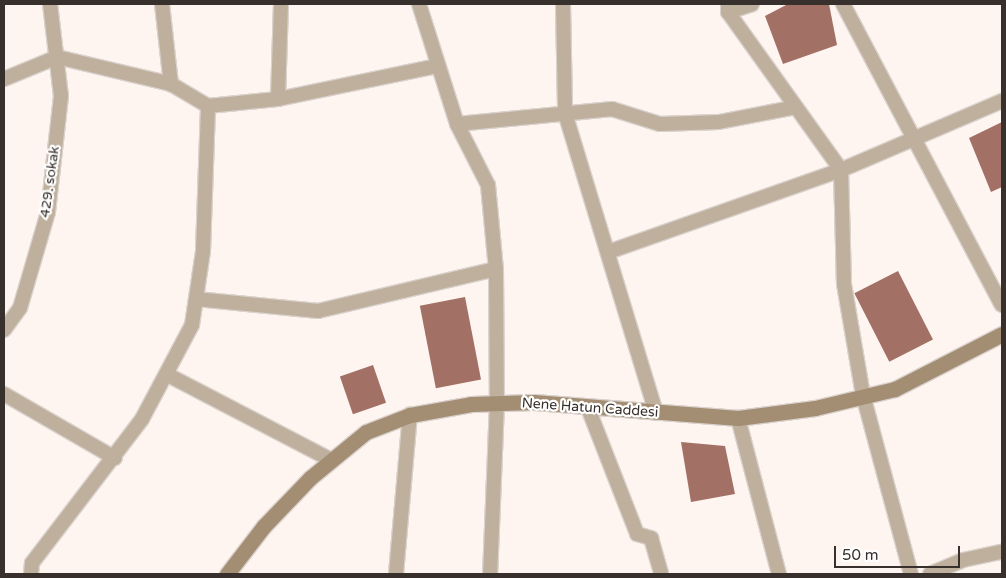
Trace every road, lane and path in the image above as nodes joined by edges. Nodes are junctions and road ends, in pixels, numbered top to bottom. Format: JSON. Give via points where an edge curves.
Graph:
{"nodes":[{"id":1,"x":50,"y":4,"type":"edge"},
{"id":2,"x":162,"y":4,"type":"edge"},
{"id":3,"x":281,"y":4,"type":"edge"},
{"id":4,"x":419,"y":4,"type":"edge"},
{"id":5,"x":562,"y":4,"type":"edge"},
{"id":6,"x":752,"y":4,"type":"edge"},
{"id":7,"x":843,"y":4,"type":"edge"},
{"id":8,"x":728,"y":8,"type":"edge"},
{"id":9,"x":57,"y":57,"type":"junction"},
{"id":10,"x":438,"y":66,"type":"junction"},
{"id":11,"x":4,"y":79,"type":"edge"},
{"id":12,"x":171,"y":84,"type":"junction"},
{"id":13,"x":278,"y":99,"type":"junction"},
{"id":14,"x":1002,"y":101,"type":"edge"},
{"id":15,"x":208,"y":106,"type":"junction"},
{"id":16,"x":796,"y":107,"type":"junction"},
{"id":17,"x":565,"y":113,"type":"junction"},
{"id":18,"x":457,"y":124,"type":"junction"},
{"id":19,"x":913,"y":141,"type":"junction"},
{"id":20,"x":842,"y":170,"type":"junction"},
{"id":21,"x":608,"y":252,"type":"junction"},
{"id":22,"x":496,"y":269,"type":"junction"},
{"id":23,"x":196,"y":298,"type":"junction"},
{"id":24,"x":1002,"y":305,"type":"edge"},
{"id":25,"x":4,"y":330,"type":"edge"},
{"id":26,"x":1002,"y":334,"type":"edge"},
{"id":27,"x":168,"y":375,"type":"junction"},
{"id":28,"x":4,"y":394,"type":"edge"},
{"id":29,"x":863,"y":395,"type":"junction"},
{"id":30,"x":497,"y":403,"type":"junction"},
{"id":31,"x":588,"y":408,"type":"junction"},
{"id":32,"x":656,"y":412,"type":"junction"},
{"id":33,"x":410,"y":415,"type":"junction"},
{"id":34,"x":738,"y":418,"type":"junction"},
{"id":35,"x":114,"y":458,"type":"junction"},
{"id":36,"x":331,"y":460,"type":"junction"},
{"id":37,"x":1002,"y":552,"type":"edge"},
{"id":38,"x":31,"y":574,"type":"edge"},
{"id":39,"x":227,"y":574,"type":"edge"},
{"id":40,"x":396,"y":574,"type":"edge"},
{"id":41,"x":490,"y":574,"type":"edge"},
{"id":42,"x":661,"y":574,"type":"edge"},
{"id":43,"x":779,"y":574,"type":"edge"},
{"id":44,"x":911,"y":574,"type":"edge"},
{"id":45,"x":930,"y":574,"type":"edge"}],
"edges":[{"from":1,"to":9,"type":"street","name":"429. sokak"},
{"from":2,"to":12,"type":"street"},
{"from":3,"to":13,"type":"street"},
{"from":4,"to":10,"type":"street"},
{"from":5,"to":17,"type":"street"},
{"from":6,"to":8,"type":"street"},
{"from":7,"to":19,"type":"street"},
{"from":8,"to":16,"type":"street"},
{"from":9,"to":11,"type":"street"},
{"from":9,"to":12,"type":"street"},
{"from":9,"to":25,"type":"street","name":"429. sokak","via":[[61,96],[48,212],[20,308]]},
{"from":10,"to":13,"type":"street"},
{"from":10,"to":18,"type":"street"},
{"from":12,"to":15,"type":"street"},
{"from":13,"to":15,"type":"street"},
{"from":14,"to":19,"type":"street"},
{"from":15,"to":23,"type":"street","via":[[203,251]]},
{"from":16,"to":17,"type":"street","via":[[720,122],[660,124],[612,109]]},
{"from":16,"to":20,"type":"street"},
{"from":17,"to":18,"type":"street"},
{"from":17,"to":21,"type":"street"},
{"from":18,"to":22,"type":"street","via":[[488,185]]},
{"from":19,"to":20,"type":"street"},
{"from":19,"to":24,"type":"street"},
{"from":20,"to":21,"type":"street"},
{"from":20,"to":29,"type":"street","via":[[844,284]]},
{"from":21,"to":32,"type":"street"},
{"from":22,"to":23,"type":"street","via":[[318,311]]},
{"from":22,"to":30,"type":"street"},
{"from":23,"to":27,"type":"street","via":[[192,325]]},
{"from":26,"to":29,"type":"street","name":"Nene Hatun Caddesi","via":[[895,390]]},
{"from":27,"to":35,"type":"street"},
{"from":27,"to":36,"type":"street"},
{"from":28,"to":35,"type":"street"},
{"from":29,"to":34,"type":"street","name":"Nene Hatun Caddesi","via":[[815,408]]},
{"from":29,"to":44,"type":"street"},
{"from":30,"to":31,"type":"street","name":"Nene Hatun Caddesi"},
{"from":30,"to":33,"type":"street","name":"Nene Hatun Caddesi"},
{"from":30,"to":41,"type":"street"},
{"from":31,"to":32,"type":"street","name":"Nene Hatun Caddesi"},
{"from":31,"to":42,"type":"street","via":[[637,534],[650,538]]},
{"from":32,"to":34,"type":"street","name":"Nene Hatun Caddesi"},
{"from":33,"to":36,"type":"street","name":"Nene Hatun Caddesi","via":[[366,432]]},
{"from":33,"to":40,"type":"street"},
{"from":34,"to":43,"type":"street"},
{"from":35,"to":38,"type":"street","via":[[32,563]]},
{"from":36,"to":39,"type":"street","name":"Nene Hatun Caddesi","via":[[264,526]]},
{"from":37,"to":45,"type":"street","via":[[962,560]]}]}
